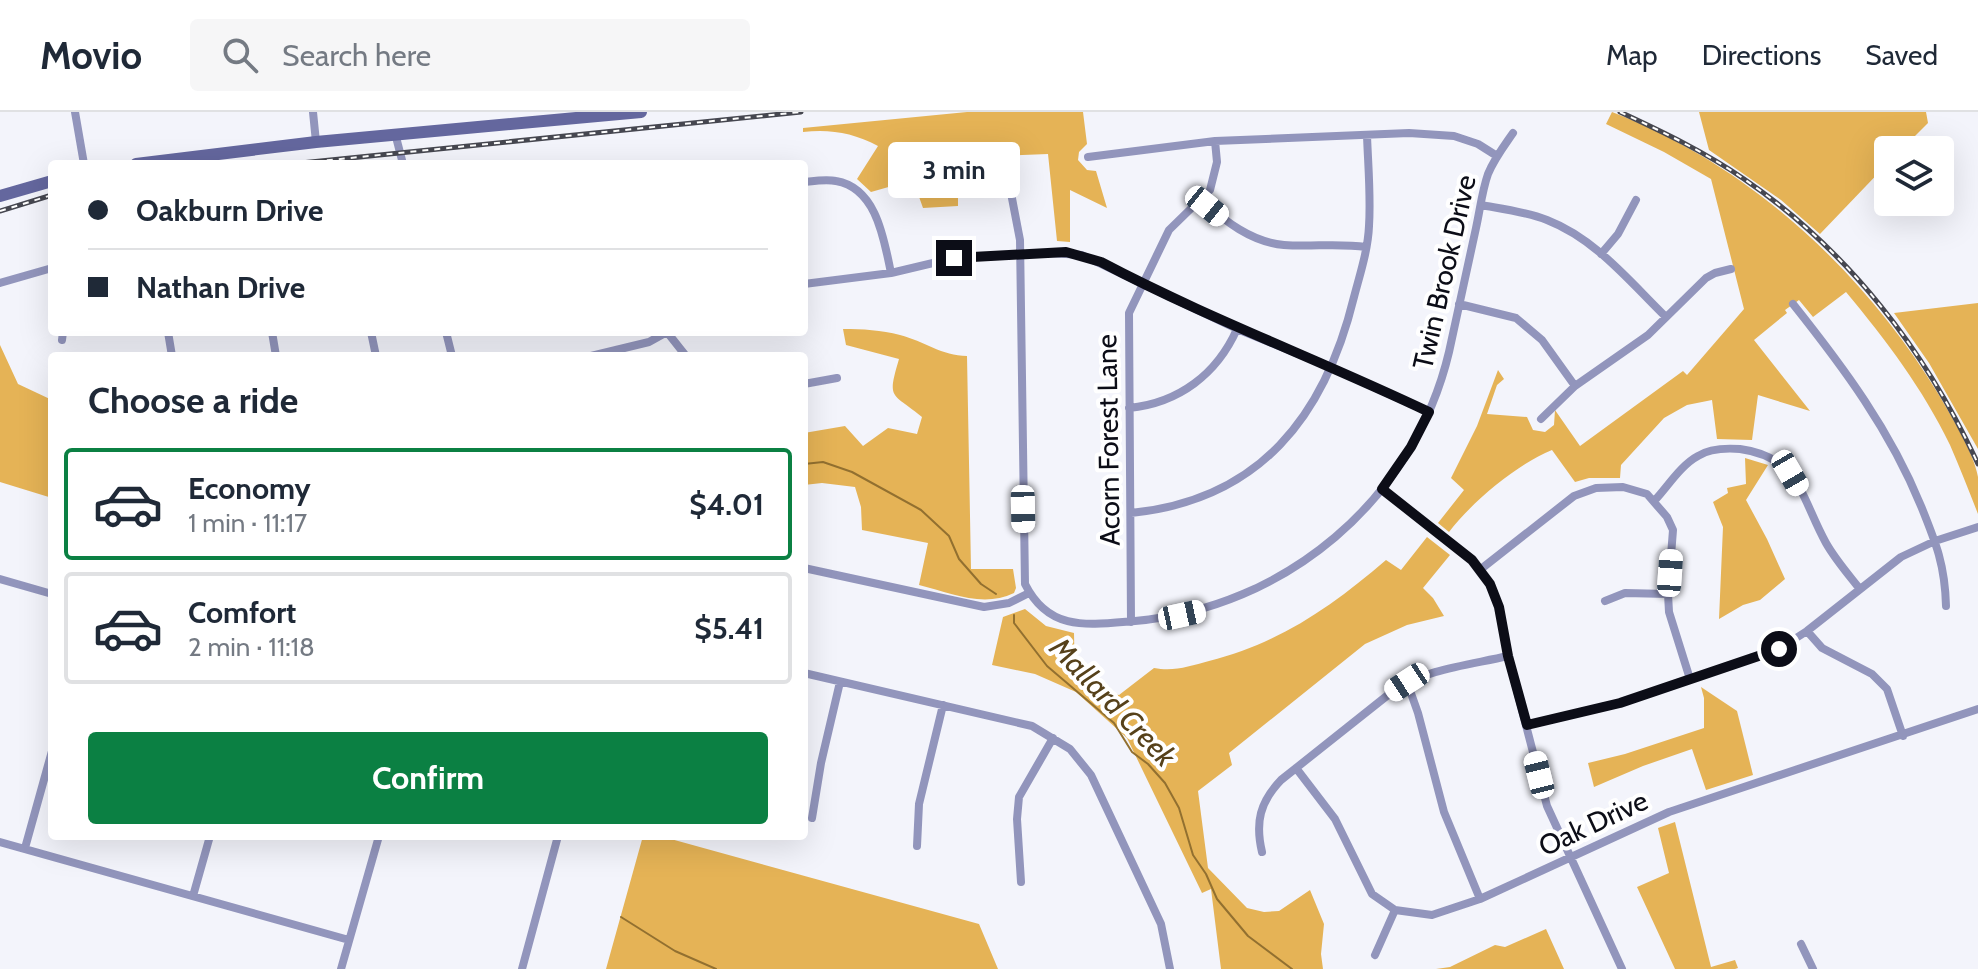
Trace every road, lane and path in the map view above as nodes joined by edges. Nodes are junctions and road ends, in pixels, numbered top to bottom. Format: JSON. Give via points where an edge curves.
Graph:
{"nodes":[{"id":1,"x":75,"y":112,"type":"edge"},
{"id":2,"x":313,"y":112,"type":"edge"},
{"id":3,"x":641,"y":112,"type":"edge"},
{"id":4,"x":604,"y":114,"type":"edge"},
{"id":5,"x":1513,"y":133,"type":"dead end"},
{"id":6,"x":1367,"y":135,"type":"junction"},
{"id":7,"x":396,"y":137,"type":"junction"},
{"id":8,"x":1215,"y":141,"type":"junction"},
{"id":9,"x":316,"y":142,"type":"junction"},
{"id":10,"x":1497,"y":156,"type":"junction"},
{"id":11,"x":1088,"y":157,"type":"dead end"},
{"id":12,"x":83,"y":160,"type":"edge"},
{"id":13,"x":169,"y":160,"type":"edge"},
{"id":14,"x":402,"y":160,"type":"edge"},
{"id":15,"x":1006,"y":167,"type":"dead end"},
{"id":16,"x":48,"y":182,"type":"edge"},
{"id":17,"x":808,"y":182,"type":"edge"},
{"id":18,"x":0,"y":196,"type":"edge"},
{"id":19,"x":1201,"y":200,"type":"junction"},
{"id":20,"x":1636,"y":200,"type":"dead end"},
{"id":21,"x":1481,"y":205,"type":"junction"},
{"id":22,"x":1366,"y":247,"type":"junction"},
{"id":23,"x":1020,"y":254,"type":"junction"},
{"id":24,"x":1601,"y":254,"type":"junction"},
{"id":25,"x":1731,"y":269,"type":"dead end"},
{"id":26,"x":48,"y":273,"type":"edge"},
{"id":27,"x":891,"y":273,"type":"junction"},
{"id":28,"x":1143,"y":282,"type":"junction"},
{"id":29,"x":0,"y":283,"type":"edge"},
{"id":30,"x":808,"y":283,"type":"edge"},
{"id":31,"x":1459,"y":304,"type":"junction"},
{"id":32,"x":1793,"y":304,"type":"dead end"},
{"id":33,"x":1666,"y":317,"type":"junction"},
{"id":34,"x":1237,"y":329,"type":"junction"},
{"id":35,"x":660,"y":336,"type":"edge"},
{"id":36,"x":670,"y":336,"type":"edge"},
{"id":37,"x":608,"y":352,"type":"edge"},
{"id":38,"x":683,"y":352,"type":"edge"},
{"id":39,"x":1332,"y":367,"type":"junction"},
{"id":40,"x":837,"y":378,"type":"dead end"},
{"id":41,"x":808,"y":383,"type":"edge"},
{"id":42,"x":1575,"y":386,"type":"junction"},
{"id":43,"x":1129,"y":408,"type":"junction"},
{"id":44,"x":1429,"y":412,"type":"junction"},
{"id":45,"x":1541,"y":419,"type":"dead end"},
{"id":46,"x":1382,"y":489,"type":"junction"},
{"id":47,"x":1655,"y":500,"type":"junction"},
{"id":48,"x":1131,"y":513,"type":"junction"},
{"id":49,"x":1978,"y":527,"type":"edge"},
{"id":50,"x":1935,"y":541,"type":"junction"},
{"id":51,"x":808,"y":569,"type":"edge"},
{"id":52,"x":1481,"y":569,"type":"junction"},
{"id":53,"x":0,"y":579,"type":"edge"},
{"id":54,"x":1859,"y":588,"type":"junction"},
{"id":55,"x":48,"y":593,"type":"edge"},
{"id":56,"x":1029,"y":593,"type":"junction"},
{"id":57,"x":1668,"y":594,"type":"junction"},
{"id":58,"x":1605,"y":601,"type":"dead end"},
{"id":59,"x":1946,"y":606,"type":"dead end"},
{"id":60,"x":1131,"y":622,"type":"junction"},
{"id":61,"x":1807,"y":631,"type":"junction"},
{"id":62,"x":1508,"y":656,"type":"junction"},
{"id":63,"x":808,"y":674,"type":"edge"},
{"id":64,"x":1690,"y":679,"type":"junction"},
{"id":65,"x":840,"y":682,"type":"junction"},
{"id":66,"x":1407,"y":682,"type":"junction"},
{"id":67,"x":943,"y":705,"type":"junction"},
{"id":68,"x":1978,"y":709,"type":"edge"},
{"id":69,"x":1527,"y":725,"type":"junction"},
{"id":70,"x":1903,"y":736,"type":"junction"},
{"id":71,"x":1053,"y":738,"type":"junction"},
{"id":72,"x":48,"y":765,"type":"edge"},
{"id":73,"x":1296,"y":768,"type":"junction"},
{"id":74,"x":812,"y":818,"type":"dead end"},
{"id":75,"x":209,"y":840,"type":"edge"},
{"id":76,"x":378,"y":840,"type":"edge"},
{"id":77,"x":557,"y":840,"type":"edge"},
{"id":78,"x":0,"y":842,"type":"edge"},
{"id":79,"x":917,"y":846,"type":"dead end"},
{"id":80,"x":25,"y":848,"type":"junction"},
{"id":81,"x":1262,"y":852,"type":"dead end"},
{"id":82,"x":1569,"y":857,"type":"junction"},
{"id":83,"x":1021,"y":882,"type":"dead end"},
{"id":84,"x":193,"y":896,"type":"junction"},
{"id":85,"x":1480,"y":899,"type":"junction"},
{"id":86,"x":1395,"y":910,"type":"junction"},
{"id":87,"x":349,"y":940,"type":"junction"},
{"id":88,"x":1801,"y":944,"type":"dead end"},
{"id":89,"x":1375,"y":955,"type":"dead end"},
{"id":90,"x":341,"y":969,"type":"edge"},
{"id":91,"x":522,"y":969,"type":"edge"},
{"id":92,"x":1170,"y":969,"type":"edge"},
{"id":93,"x":1622,"y":969,"type":"edge"},
{"id":94,"x":1813,"y":969,"type":"edge"}],
"edges":[{"from":1,"to":12,"type":"street"},
{"from":2,"to":9,"type":"street"},
{"from":3,"to":4,"type":"main road"},
{"from":4,"to":7,"type":"main road"},
{"from":5,"to":10,"type":"street","name":"Twin Brook Drive"},
{"from":6,"to":8,"type":"street"},
{"from":6,"to":10,"type":"street","via":[[1454,136]]},
{"from":6,"to":22,"type":"street"},
{"from":7,"to":9,"type":"main road"},
{"from":7,"to":14,"type":"street"},
{"from":8,"to":11,"type":"street"},
{"from":8,"to":19,"type":"street","name":"Acorn Forest Lane","via":[[1215,176]]},
{"from":9,"to":13,"type":"main road"},
{"from":10,"to":21,"type":"street","name":"Twin Brook Drive"},
{"from":15,"to":23,"type":"street"},
{"from":16,"to":18,"type":"main road"},
{"from":17,"to":27,"type":"street","via":[[839,181],[869,202]]},
{"from":19,"to":22,"type":"street","via":[[1230,224],[1263,240]]},
{"from":19,"to":28,"type":"street","name":"Acorn Forest Lane","via":[[1169,230]]},
{"from":20,"to":24,"type":"street","via":[[1626,223]]},
{"from":21,"to":24,"type":"street","via":[[1546,220]]},
{"from":21,"to":31,"type":"street","name":"Twin Brook Drive"},
{"from":22,"to":39,"type":"street"},
{"from":23,"to":27,"type":"street","via":[[954,258]]},
{"from":23,"to":28,"type":"street","via":[[1082,255]]},
{"from":23,"to":56,"type":"street","via":[[1023,570]]},
{"from":24,"to":33,"type":"street"},
{"from":25,"to":33,"type":"street","via":[[1706,278]]},
{"from":26,"to":29,"type":"street"},
{"from":27,"to":30,"type":"street"},
{"from":28,"to":34,"type":"street"},
{"from":28,"to":43,"type":"street","name":"Acorn Forest Lane","via":[[1129,313]]},
{"from":31,"to":42,"type":"street","via":[[1516,318],[1542,340]]},
{"from":31,"to":44,"type":"street","name":"Twin Brook Drive"},
{"from":32,"to":50,"type":"street","via":[[1872,410],[1909,476]]},
{"from":33,"to":42,"type":"street"},
{"from":34,"to":39,"type":"street"},
{"from":34,"to":43,"type":"street","via":[[1204,377],[1175,397]]},
{"from":35,"to":37,"type":"street"},
{"from":36,"to":38,"type":"street"},
{"from":39,"to":44,"type":"street"},
{"from":39,"to":48,"type":"street","via":[[1307,413],[1256,466],[1186,502]]},
{"from":40,"to":41,"type":"street"},
{"from":42,"to":45,"type":"street"},
{"from":43,"to":48,"type":"street","name":"Acorn Forest Lane"},
{"from":44,"to":46,"type":"street","name":"Twin Brook Drive"},
{"from":46,"to":52,"type":"street"},
{"from":46,"to":60,"type":"street","name":"Twin Brook Drive","via":[[1330,542],[1258,589],[1200,611]]},
{"from":47,"to":52,"type":"street","via":[[1623,487],[1586,491],[1555,509]]},
{"from":47,"to":54,"type":"street","via":[[1688,464],[1710,450],[1764,453],[1790,473],[1826,544]]},
{"from":47,"to":57,"type":"street","via":[[1673,530]]},
{"from":48,"to":60,"type":"street","name":"Acorn Forest Lane"},
{"from":49,"to":50,"type":"street"},
{"from":50,"to":54,"type":"street","via":[[1901,557]]},
{"from":50,"to":59,"type":"street","via":[[1945,575]]},
{"from":51,"to":56,"type":"street","via":[[984,607]]},
{"from":52,"to":62,"type":"street","via":[[1497,602]]},
{"from":53,"to":55,"type":"street"},
{"from":54,"to":61,"type":"street"},
{"from":56,"to":60,"type":"street","name":"Twin Brook Drive","via":[[1059,621]]},
{"from":57,"to":58,"type":"street","via":[[1625,593]]},
{"from":57,"to":64,"type":"street"},
{"from":61,"to":64,"type":"street","via":[[1779,649]]},
{"from":61,"to":70,"type":"street","via":[[1822,648],[1872,674],[1887,689]]},
{"from":62,"to":66,"type":"street"},
{"from":62,"to":69,"type":"street"},
{"from":63,"to":65,"type":"street"},
{"from":64,"to":69,"type":"street"},
{"from":65,"to":67,"type":"street"},
{"from":65,"to":74,"type":"street"},
{"from":66,"to":73,"type":"street"},
{"from":66,"to":85,"type":"street","via":[[1444,812]]},
{"from":67,"to":71,"type":"street","via":[[1032,726]]},
{"from":67,"to":79,"type":"street","via":[[919,804]]},
{"from":68,"to":70,"type":"street","name":"Oak Drive"},
{"from":69,"to":82,"type":"street","via":[[1547,806]]},
{"from":70,"to":82,"type":"street","name":"Oak Drive","via":[[1669,812]]},
{"from":71,"to":83,"type":"street","via":[[1019,797]]},
{"from":71,"to":92,"type":"street","via":[[1078,756],[1091,775],[1161,924]]},
{"from":72,"to":80,"type":"street"},
{"from":73,"to":81,"type":"street","via":[[1264,802],[1258,831]]},
{"from":73,"to":86,"type":"street","via":[[1335,819],[1372,894]]},
{"from":75,"to":84,"type":"street"},
{"from":76,"to":87,"type":"street"},
{"from":77,"to":91,"type":"street"},
{"from":78,"to":80,"type":"street"},
{"from":80,"to":84,"type":"street"},
{"from":82,"to":85,"type":"street","name":"Oak Drive"},
{"from":82,"to":93,"type":"street"},
{"from":84,"to":87,"type":"street"},
{"from":85,"to":86,"type":"street","name":"Oak Drive","via":[[1432,915]]},
{"from":86,"to":89,"type":"street"},
{"from":87,"to":90,"type":"street"},
{"from":88,"to":94,"type":"street"}]}
